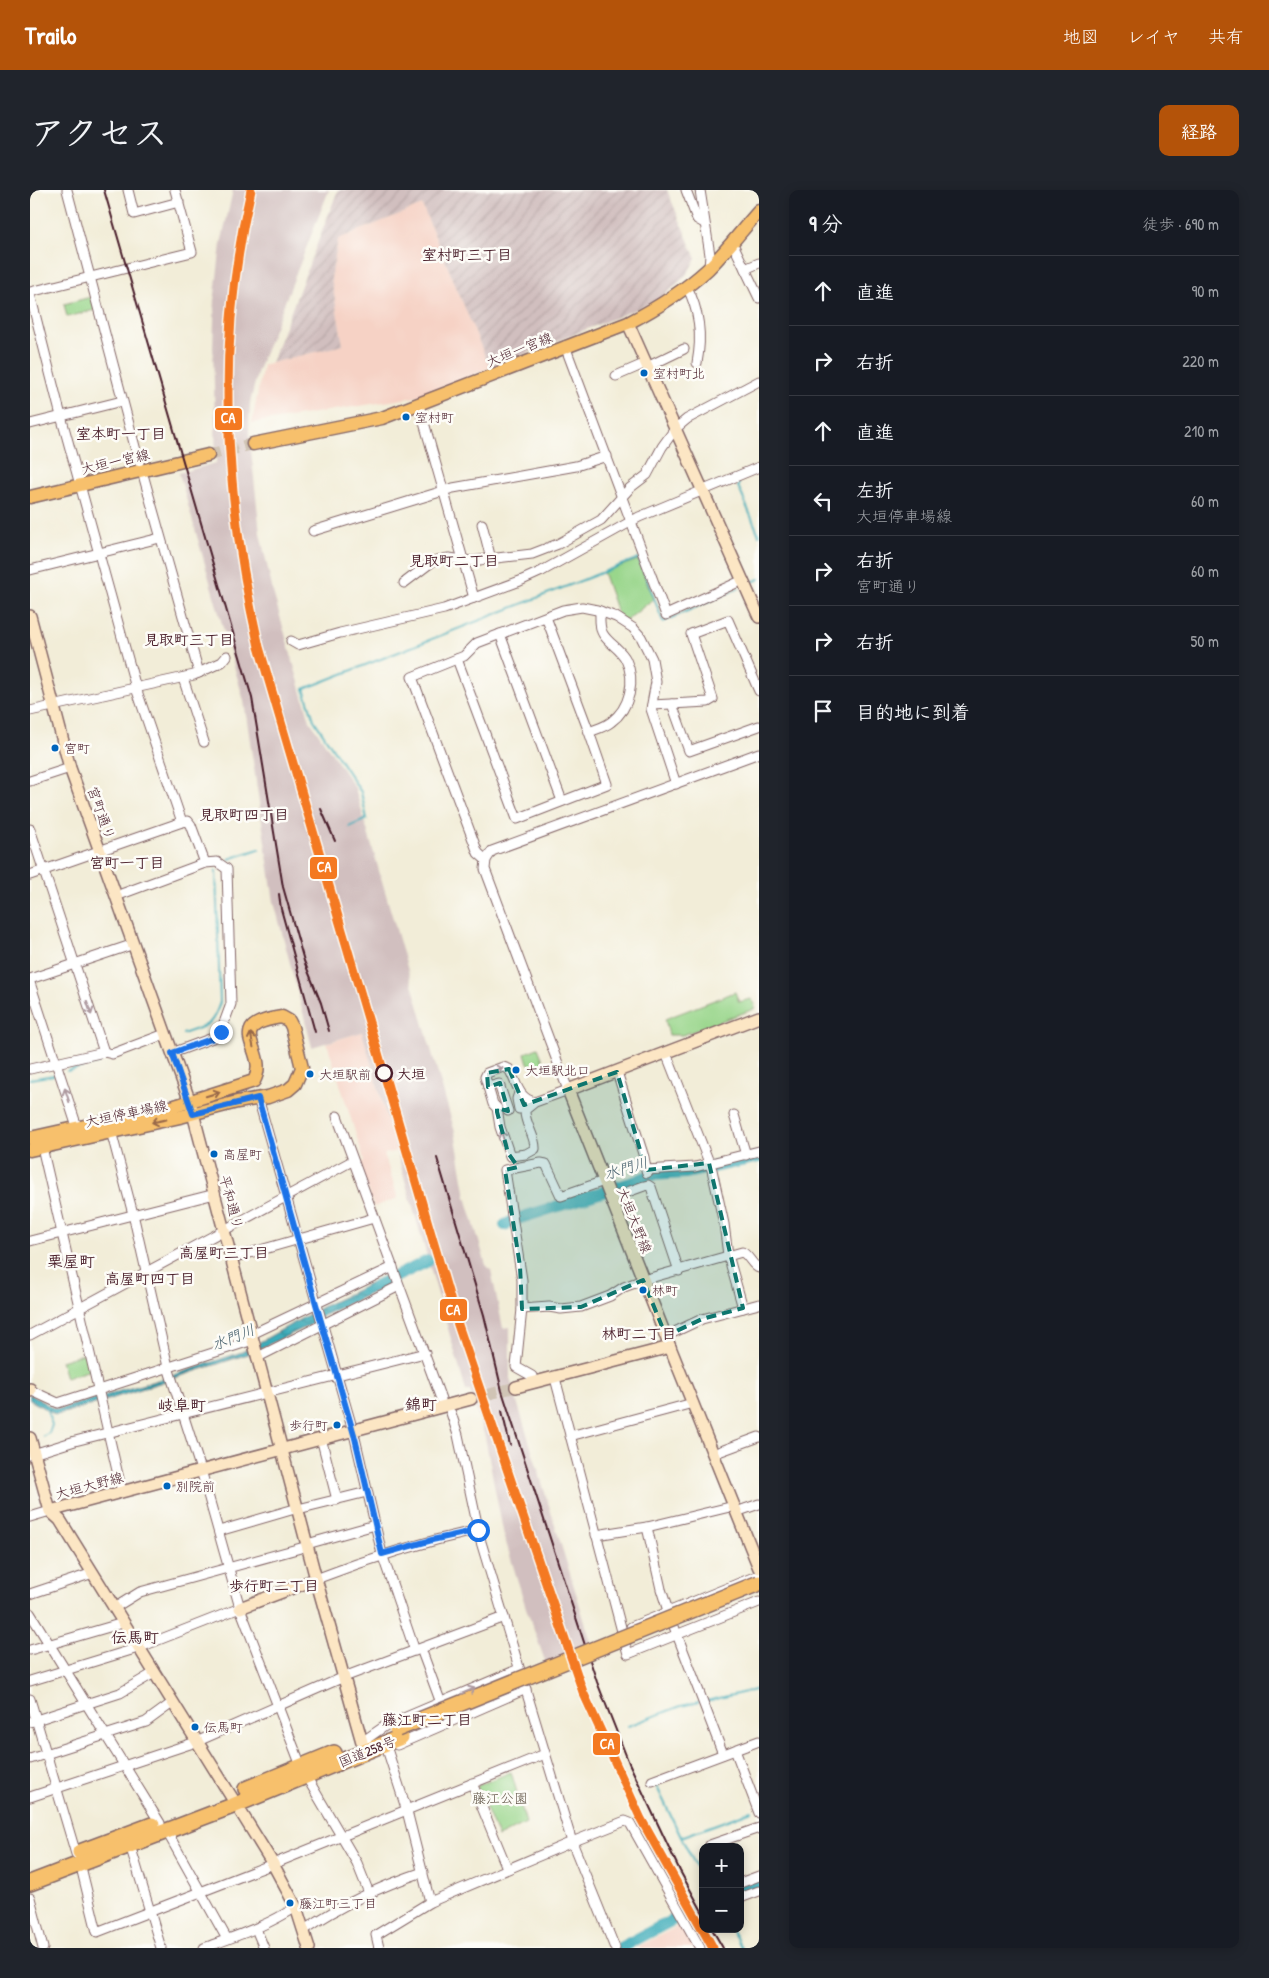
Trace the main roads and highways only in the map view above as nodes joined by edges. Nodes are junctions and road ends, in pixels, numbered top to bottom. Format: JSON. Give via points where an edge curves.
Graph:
{"nodes":[{"id":1,"x":759,"y":211,"type":"edge"},
{"id":2,"x":252,"y":444,"type":"tunnel mouth"},
{"id":3,"x":208,"y":455,"type":"tunnel mouth"},
{"id":4,"x":30,"y":497,"type":"edge"},
{"id":5,"x":191,"y":1108,"type":"junction"},
{"id":6,"x":30,"y":1138,"type":"edge"},
{"id":7,"x":36,"y":1148,"type":"edge"},
{"id":8,"x":759,"y":1584,"type":"edge"},
{"id":9,"x":759,"y":1594,"type":"edge"},
{"id":10,"x":399,"y":1733,"type":"junction"},
{"id":11,"x":304,"y":1771,"type":"junction"},
{"id":12,"x":163,"y":1826,"type":"junction"},
{"id":13,"x":78,"y":1858,"type":"junction"},
{"id":14,"x":30,"y":1872,"type":"edge"},
{"id":15,"x":30,"y":1883,"type":"edge"}],
"edges":[{"from":1,"to":2,"type":"main road","name":"大垣一宮線","via":[[709,268],[658,308],[628,323],[382,418]]},
{"from":3,"to":4,"type":"main road","name":"大垣一宮線"},
{"from":5,"to":5,"type":"main road","name":"大垣停車場線","one_way":true,"via":[[254,1081],[259,1067],[250,1032],[254,1024],[285,1018],[305,1059],[295,1084],[280,1094]]},
{"from":5,"to":6,"type":"main road","name":"大垣停車場線"},
{"from":5,"to":7,"type":"main road","name":"大垣停車場線","one_way":true,"via":[[112,1131]]},
{"from":8,"to":10,"type":"highway","name":"国道258号","bridge":true},
{"from":9,"to":10,"type":"highway","name":"国道258号"},
{"from":10,"to":11,"type":"highway","name":"国道258号","via":[[362,1742]]},
{"from":10,"to":11,"type":"highway","name":"国道258号","via":[[325,1768]]},
{"from":11,"to":12,"type":"highway","name":"国道258号"},
{"from":12,"to":13,"type":"highway","name":"国道258号"},
{"from":12,"to":13,"type":"highway","name":"国道258号","via":[[130,1845]]},
{"from":13,"to":14,"type":"highway","name":"国道258号"},
{"from":13,"to":15,"type":"highway","name":"国道258号"}]}
